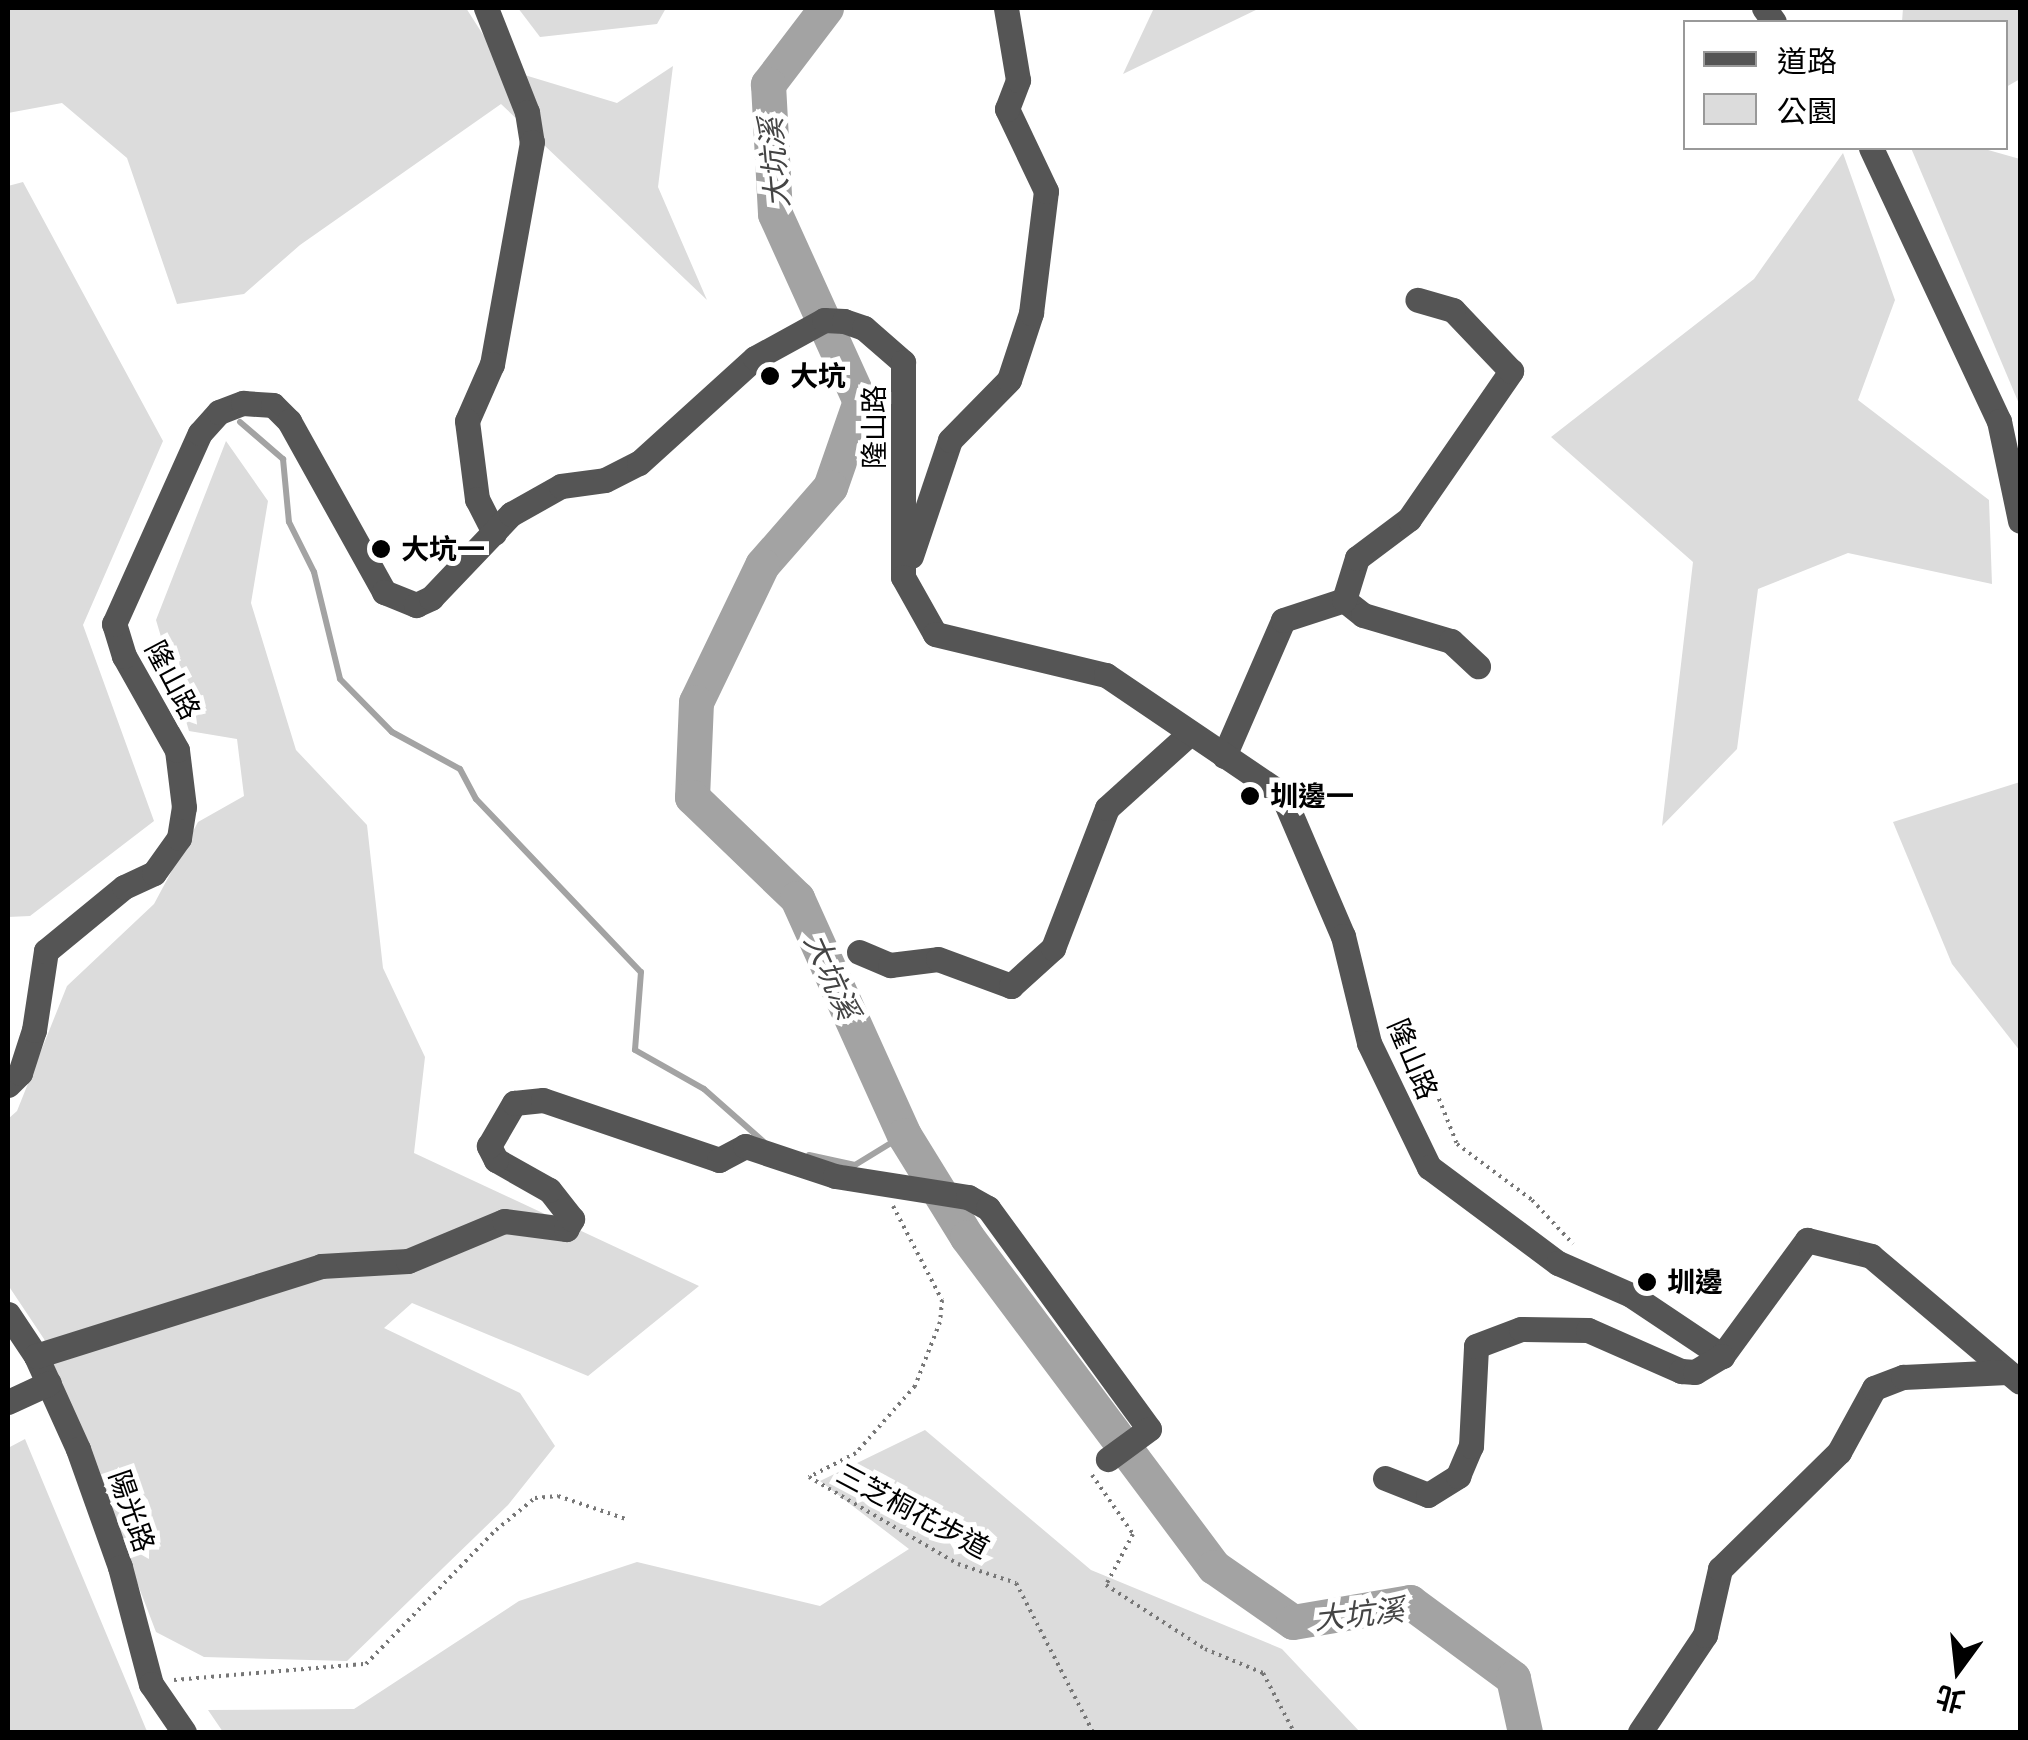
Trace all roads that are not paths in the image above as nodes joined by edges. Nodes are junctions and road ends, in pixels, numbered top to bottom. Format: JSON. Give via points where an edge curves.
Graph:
{"nodes":[{"id":1,"x":486,"y":8,"type":"edge"},
{"id":2,"x":1006,"y":8,"type":"edge"},
{"id":3,"x":1872,"y":150,"type":"edge"},
{"id":4,"x":1417,"y":300,"type":"dead end"},
{"id":5,"x":2020,"y":521,"type":"edge"},
{"id":6,"x":494,"y":533,"type":"junction"},
{"id":7,"x":903,"y":578,"type":"junction"},
{"id":8,"x":1344,"y":600,"type":"junction"},
{"id":9,"x":1478,"y":666,"type":"dead end"},
{"id":10,"x":1190,"y":733,"type":"junction"},
{"id":11,"x":1224,"y":756,"type":"junction"},
{"id":12,"x":859,"y":952,"type":"dead end"},
{"id":13,"x":8,"y":1085,"type":"edge"},
{"id":14,"x":8,"y":1314,"type":"edge"},
{"id":15,"x":36,"y":1356,"type":"junction"},
{"id":16,"x":1722,"y":1356,"type":"junction"},
{"id":17,"x":2014,"y":1377,"type":"edge"},
{"id":18,"x":49,"y":1384,"type":"junction"},
{"id":19,"x":8,"y":1402,"type":"edge"},
{"id":20,"x":1108,"y":1459,"type":"road end"},
{"id":21,"x":1385,"y":1478,"type":"dead end"},
{"id":22,"x":184,"y":1732,"type":"edge"},
{"id":23,"x":1640,"y":1732,"type":"edge"}],
"edges":[{"from":1,"to":6,"type":"street","via":[[527,112],[532,142],[492,364],[468,421],[477,499]]},
{"from":2,"to":7,"type":"street","via":[[1018,80],[1007,109],[1046,191],[1031,313],[1009,380],[950,440]]},
{"from":3,"to":5,"type":"street","via":[[1992,404]]},
{"from":4,"to":8,"type":"street","via":[[1453,310],[1511,371],[1409,519],[1357,558]]},
{"from":6,"to":7,"type":"street","name":"隆山路","via":[[511,514],[561,486],[605,480],[639,463],[726,381],[824,320],[864,328],[903,362]]},
{"from":6,"to":13,"type":"street","name":"隆山路","via":[[431,598],[416,604],[399,599],[384,592],[289,421],[273,405],[231,407],[200,433],[114,624],[124,656],[176,750],[184,807],[179,838],[154,872],[124,887],[46,951],[34,1030],[20,1073]]},
{"from":7,"to":10,"type":"street","name":"隆山路","via":[[934,634],[1106,675]]},
{"from":8,"to":9,"type":"street","via":[[1363,615],[1452,641]]},
{"from":8,"to":11,"type":"street","via":[[1283,620]]},
{"from":10,"to":11,"type":"street","name":"隆山路"},
{"from":10,"to":12,"type":"street","via":[[1107,808],[1053,948],[1011,986],[938,959],[890,966]]},
{"from":11,"to":16,"type":"street","name":"隆山路","via":[[1282,794],[1343,936],[1369,1043],[1429,1167],[1558,1263],[1631,1295]]},
{"from":14,"to":15,"type":"street","name":"陽光路"},
{"from":15,"to":18,"type":"street","name":"陽光路"},
{"from":15,"to":20,"type":"street","via":[[321,1266],[408,1261],[504,1221],[566,1229],[572,1218],[550,1190],[496,1160],[489,1146],[514,1103],[543,1100],[720,1160],[745,1146],[988,1208],[1149,1429]]},
{"from":16,"to":17,"type":"street","via":[[1807,1240],[1871,1256]]},
{"from":16,"to":21,"type":"street","via":[[1695,1372],[1681,1372],[1588,1330],[1521,1328],[1476,1346],[1472,1446],[1458,1476],[1428,1495],[1404,1491]]},
{"from":17,"to":23,"type":"street","via":[[1903,1377],[1874,1388],[1839,1452],[1720,1568],[1705,1635]]},
{"from":18,"to":19,"type":"street"},
{"from":18,"to":22,"type":"street","name":"陽光路","via":[[120,1567],[151,1684]]}]}
